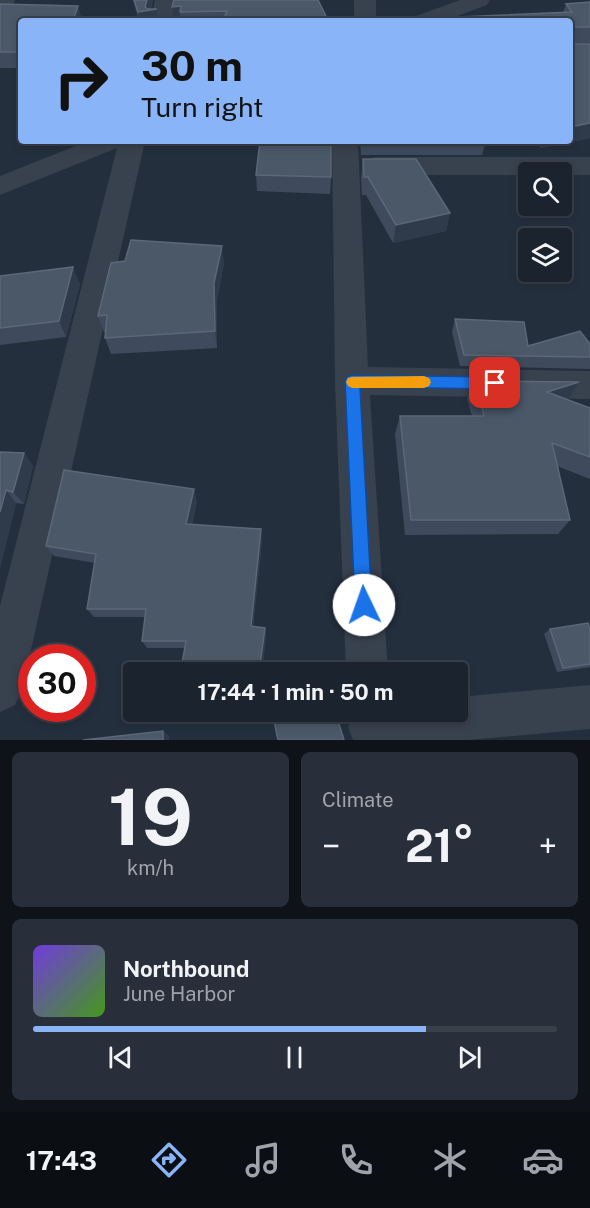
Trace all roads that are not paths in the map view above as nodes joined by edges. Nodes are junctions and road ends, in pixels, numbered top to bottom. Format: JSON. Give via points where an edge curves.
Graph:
{"nodes":[{"id":1,"x":4,"y":0,"type":"edge"},
{"id":2,"x":166,"y":0,"type":"edge"},
{"id":3,"x":365,"y":0,"type":"edge"},
{"id":4,"x":478,"y":0,"type":"edge"},
{"id":5,"x":0,"y":8,"type":"edge"},
{"id":6,"x":162,"y":18,"type":"edge"},
{"id":7,"x":365,"y":18,"type":"edge"},
{"id":8,"x":432,"y":18,"type":"edge"},
{"id":9,"x":105,"y":144,"type":"edge"},
{"id":10,"x":131,"y":144,"type":"edge"},
{"id":11,"x":346,"y":153,"type":"edge"},
{"id":12,"x":590,"y":166,"type":"edge"},
{"id":13,"x":0,"y":186,"type":"edge"},
{"id":14,"x":352,"y":381,"type":"junction"},
{"id":15,"x":590,"y":385,"type":"edge"},
{"id":16,"x":366,"y":662,"type":"edge"},
{"id":17,"x":0,"y":690,"type":"edge"},
{"id":18,"x":590,"y":707,"type":"edge"},
{"id":19,"x":370,"y":726,"type":"edge"}],
"edges":[{"from":1,"to":5,"type":"street"},
{"from":2,"to":6,"type":"street"},
{"from":3,"to":7,"type":"street"},
{"from":4,"to":8,"type":"street"},
{"from":9,"to":13,"type":"street"},
{"from":10,"to":17,"type":"street"},
{"from":11,"to":12,"type":"street"},
{"from":11,"to":14,"type":"street"},
{"from":14,"to":15,"type":"street"},
{"from":14,"to":16,"type":"street"},
{"from":18,"to":19,"type":"street"}]}
